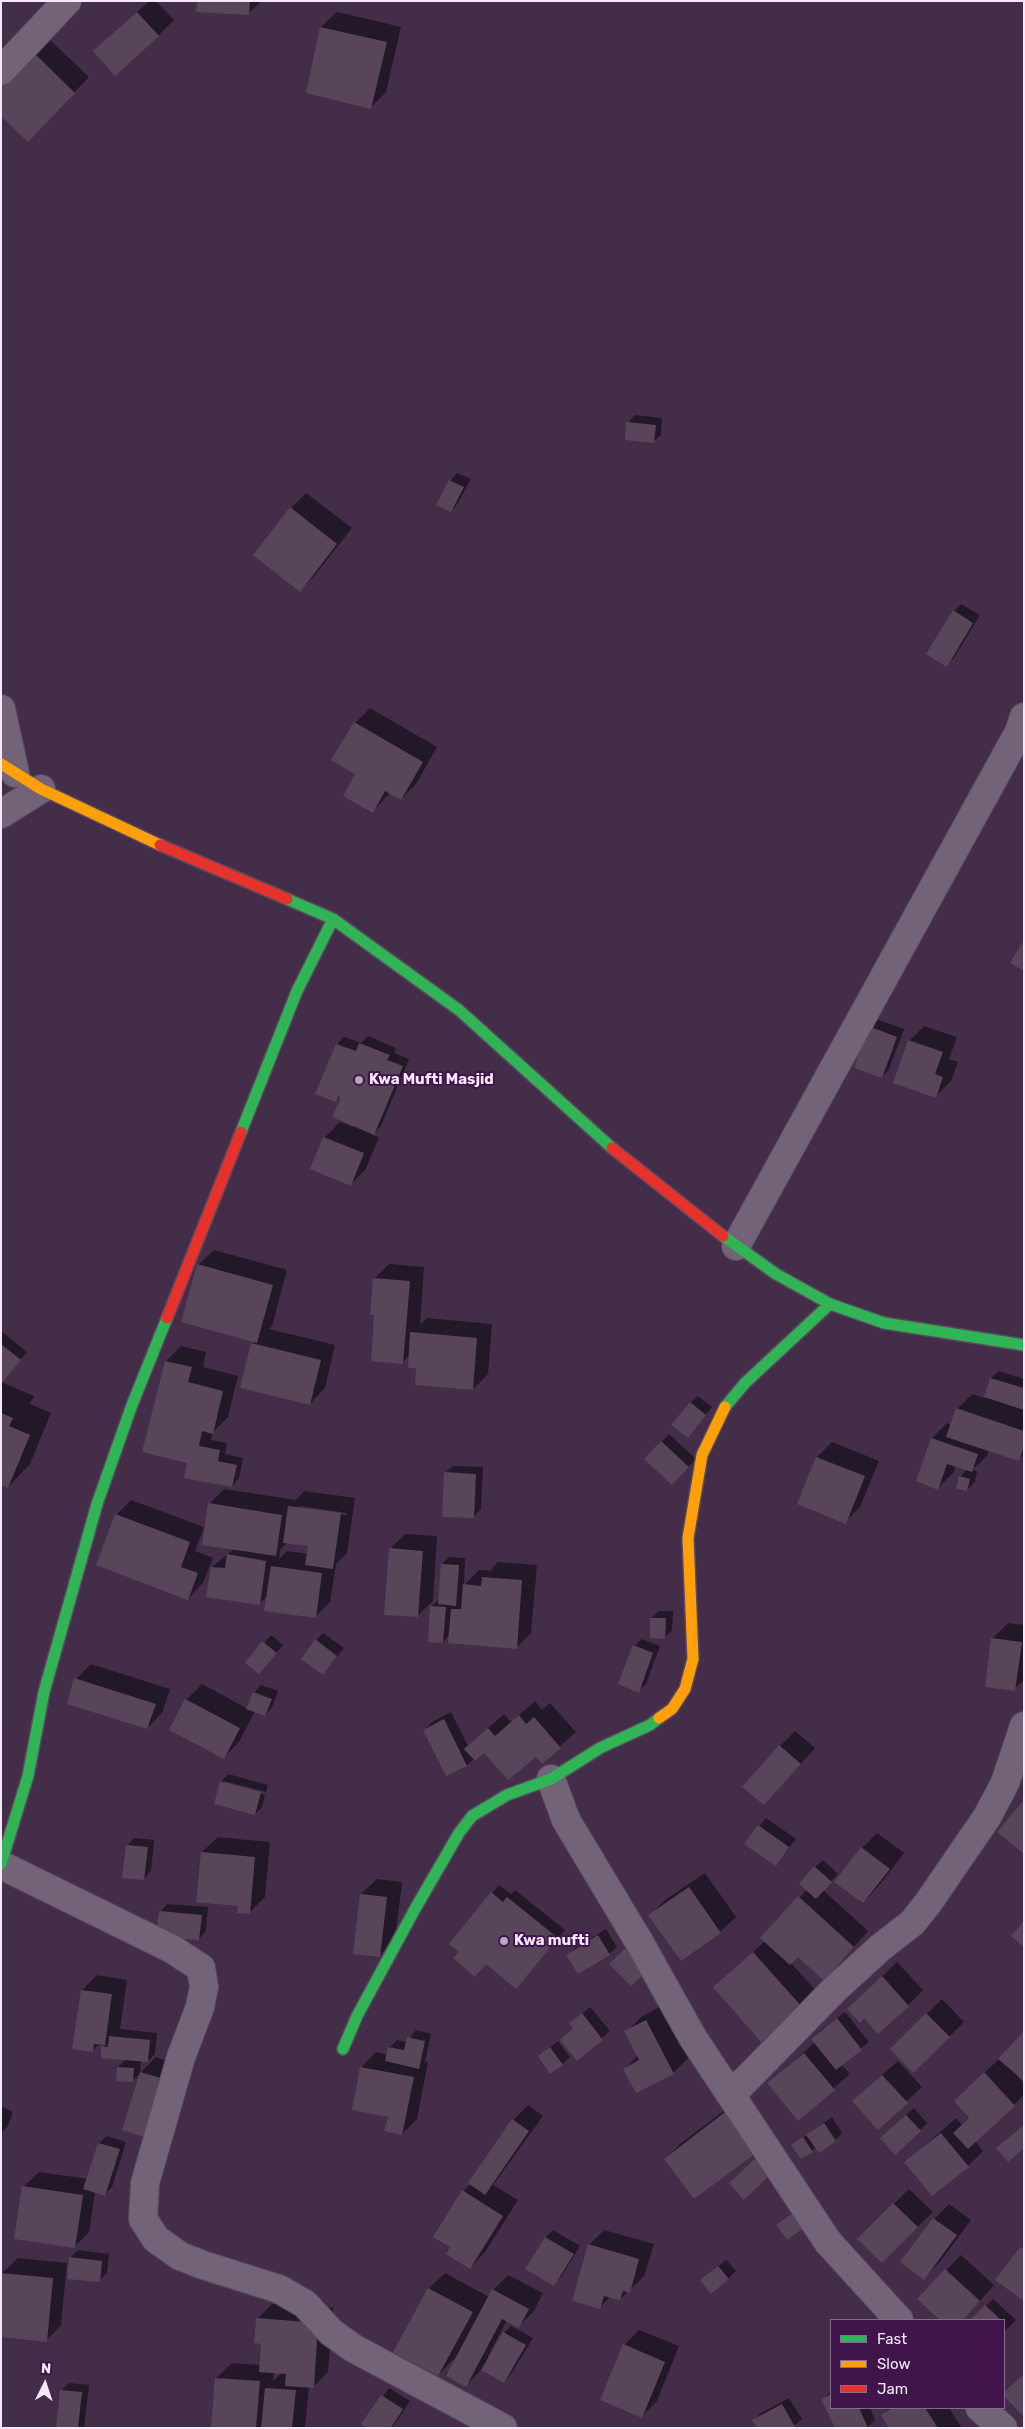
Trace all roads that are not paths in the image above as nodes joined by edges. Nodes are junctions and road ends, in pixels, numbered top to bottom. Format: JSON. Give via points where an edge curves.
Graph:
{"nodes":[{"id":1,"x":66,"y":1,"type":"edge"},
{"id":2,"x":1,"y":71,"type":"edge"},
{"id":3,"x":1,"y":709,"type":"edge"},
{"id":4,"x":1024,"y":717,"type":"edge"},
{"id":5,"x":8,"y":769,"type":"edge"},
{"id":6,"x":41,"y":789,"type":"junction"},
{"id":7,"x":1,"y":814,"type":"edge"},
{"id":8,"x":333,"y":919,"type":"junction"},
{"id":9,"x":736,"y":1246,"type":"junction"},
{"id":10,"x":830,"y":1304,"type":"junction"},
{"id":11,"x":1024,"y":1344,"type":"edge"},
{"id":12,"x":1024,"y":1726,"type":"edge"},
{"id":13,"x":551,"y":1779,"type":"junction"},
{"id":14,"x":1,"y":1864,"type":"edge"},
{"id":15,"x":343,"y":2049,"type":"dead end"},
{"id":16,"x":732,"y":2095,"type":"junction"},
{"id":17,"x":898,"y":2319,"type":"edge"},
{"id":18,"x":981,"y":2409,"type":"edge"},
{"id":19,"x":503,"y":2428,"type":"edge"},
{"id":20,"x":1003,"y":2428,"type":"edge"}],
"edges":[{"from":1,"to":2,"type":"street"},
{"from":3,"to":5,"type":"street"},
{"from":4,"to":9,"type":"street"},
{"from":5,"to":6,"type":"street"},
{"from":6,"to":7,"type":"street"},
{"from":6,"to":8,"type":"street","via":[[146,839]]},
{"from":8,"to":9,"type":"street","via":[[459,1010],[608,1144]]},
{"from":8,"to":14,"type":"street","via":[[297,991],[132,1405],[97,1504],[46,1682],[28,1776]]},
{"from":9,"to":10,"type":"street","via":[[776,1274]]},
{"from":10,"to":11,"type":"street","via":[[884,1323]]},
{"from":10,"to":13,"type":"street","via":[[745,1383],[723,1409],[702,1455],[688,1538],[693,1659],[685,1689],[672,1709],[650,1725],[600,1748]]},
{"from":12,"to":16,"type":"street","via":[[1004,1783],[987,1818],[912,1923],[835,1989]]},
{"from":13,"to":15,"type":"street","via":[[507,1795],[472,1816],[415,1908],[357,2016]]},
{"from":13,"to":16,"type":"street","via":[[566,1820],[642,1945],[693,2038]]},
{"from":14,"to":19,"type":"street","via":[[163,1944],[201,1968],[204,1986],[200,2007],[181,2057],[145,2183],[143,2219],[156,2239],[180,2256],[279,2289],[305,2304],[353,2348]]},
{"from":16,"to":17,"type":"street","via":[[828,2242]]},
{"from":18,"to":20,"type":"street"}]}
